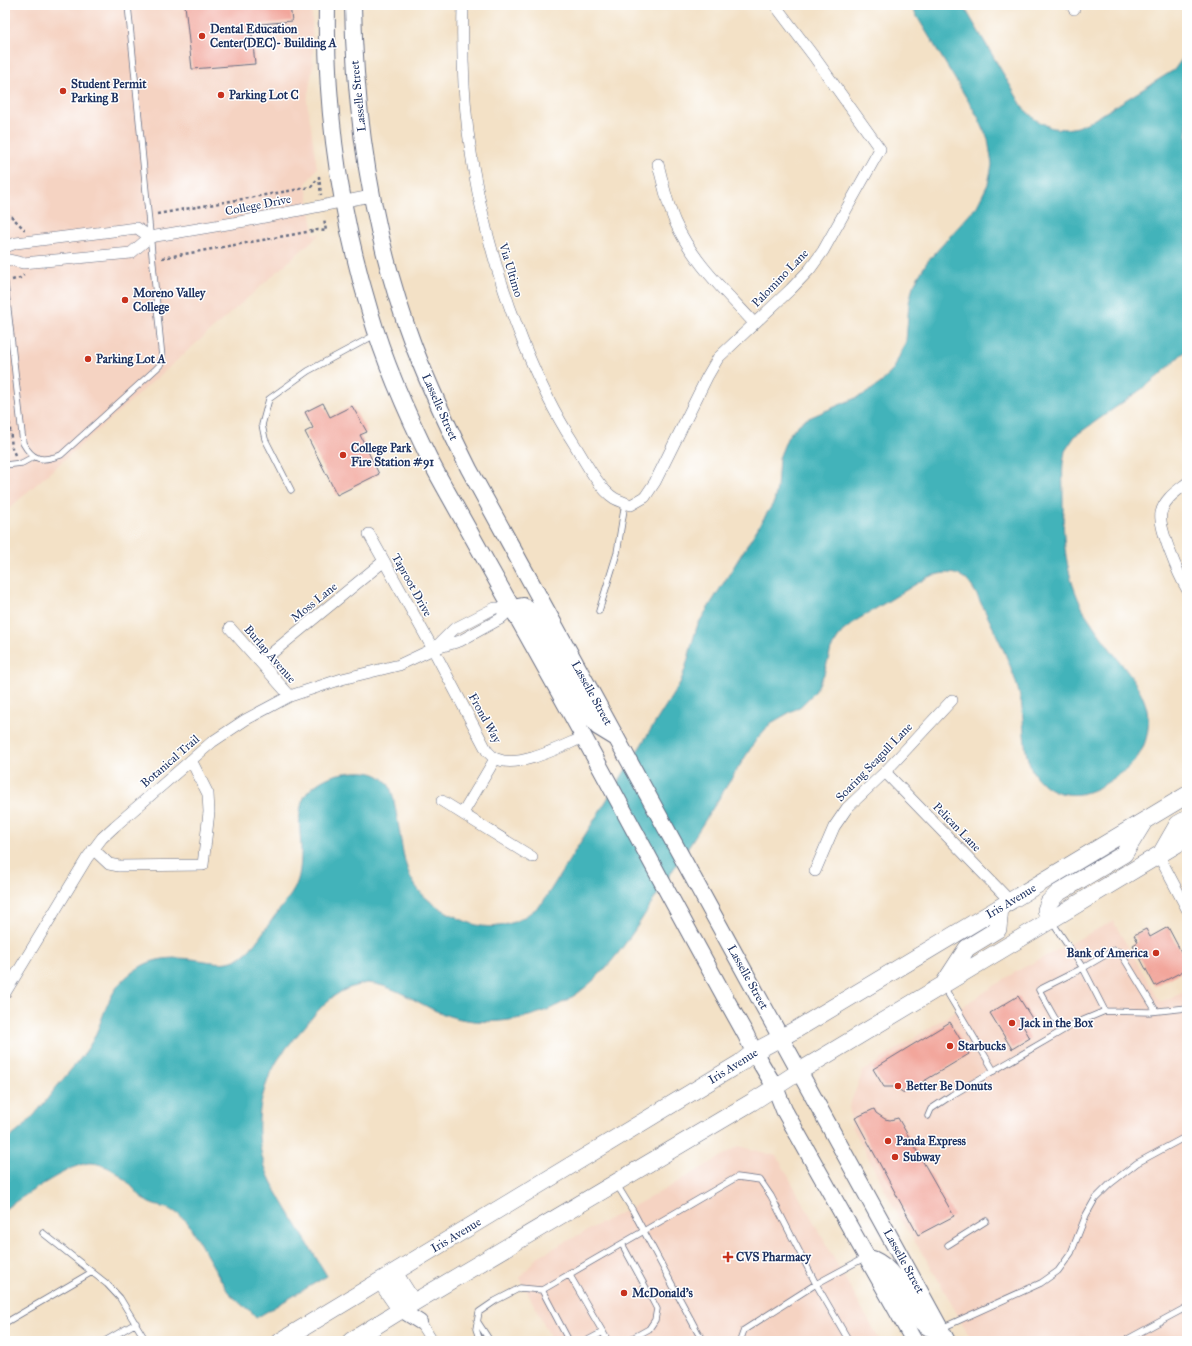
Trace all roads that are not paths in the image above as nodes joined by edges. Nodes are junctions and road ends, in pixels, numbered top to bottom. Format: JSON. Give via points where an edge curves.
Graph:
{"nodes":[{"id":1,"x":128,"y":5,"type":"edge"},
{"id":2,"x":327,"y":5,"type":"edge"},
{"id":3,"x":353,"y":5,"type":"edge"},
{"id":4,"x":463,"y":5,"type":"edge"},
{"id":5,"x":775,"y":5,"type":"edge"},
{"id":6,"x":658,"y":164,"type":"dead end"},
{"id":7,"x":371,"y":196,"type":"junction"},
{"id":8,"x":344,"y":202,"type":"junction"},
{"id":9,"x":150,"y":237,"type":"junction"},
{"id":10,"x":5,"y":246,"type":"edge"},
{"id":11,"x":5,"y":259,"type":"edge"},
{"id":12,"x":5,"y":283,"type":"edge"},
{"id":13,"x":754,"y":323,"type":"junction"},
{"id":14,"x":377,"y":334,"type":"junction"},
{"id":15,"x":33,"y":457,"type":"junction"},
{"id":16,"x":5,"y":465,"type":"edge"},
{"id":17,"x":1187,"y":482,"type":"edge"},
{"id":18,"x":291,"y":490,"type":"dead end"},
{"id":19,"x":628,"y":503,"type":"junction"},
{"id":20,"x":368,"y":534,"type":"dead end"},
{"id":21,"x":384,"y":561,"type":"junction"},
{"id":22,"x":1187,"y":589,"type":"edge"},
{"id":23,"x":512,"y":608,"type":"junction"},
{"id":24,"x":599,"y":611,"type":"dead end"},
{"id":25,"x":230,"y":628,"type":"dead end"},
{"id":26,"x":433,"y":650,"type":"junction"},
{"id":27,"x":260,"y":662,"type":"junction"},
{"id":28,"x":290,"y":696,"type":"junction"},
{"id":29,"x":952,"y":700,"type":"dead end"},
{"id":30,"x":584,"y":737,"type":"junction"},
{"id":31,"x":618,"y":738,"type":"junction"},
{"id":32,"x":495,"y":759,"type":"junction"},
{"id":33,"x":191,"y":760,"type":"junction"},
{"id":34,"x":885,"y":772,"type":"junction"},
{"id":35,"x":1187,"y":796,"type":"edge"},
{"id":36,"x":442,"y":800,"type":"dead end"},
{"id":37,"x":463,"y":813,"type":"junction"},
{"id":38,"x":1187,"y":818,"type":"edge"},
{"id":39,"x":1144,"y":821,"type":"junction"},
{"id":40,"x":1187,"y":838,"type":"edge"},
{"id":41,"x":93,"y":849,"type":"junction"},
{"id":42,"x":1160,"y":855,"type":"junction"},
{"id":43,"x":532,"y":857,"type":"dead end"},
{"id":44,"x":815,"y":871,"type":"dead end"},
{"id":45,"x":1005,"y":904,"type":"junction"},
{"id":46,"x":1187,"y":909,"type":"edge"},
{"id":47,"x":1050,"y":920,"type":"junction"},
{"id":48,"x":1082,"y":968,"type":"junction"},
{"id":49,"x":943,"y":986,"type":"junction"},
{"id":50,"x":5,"y":993,"type":"edge"},
{"id":51,"x":1187,"y":1008,"type":"edge"},
{"id":52,"x":1105,"y":1010,"type":"junction"},
{"id":53,"x":1156,"y":1011,"type":"junction"},
{"id":54,"x":1062,"y":1031,"type":"junction"},
{"id":55,"x":780,"y":1038,"type":"junction"},
{"id":56,"x":754,"y":1052,"type":"junction"},
{"id":57,"x":800,"y":1071,"type":"junction"},
{"id":58,"x":994,"y":1071,"type":"junction"},
{"id":59,"x":775,"y":1087,"type":"junction"},
{"id":60,"x":928,"y":1116,"type":"dead end"},
{"id":61,"x":1187,"y":1136,"type":"edge"},
{"id":62,"x":616,"y":1183,"type":"junction"},
{"id":63,"x":986,"y":1221,"type":"dead end"},
{"id":64,"x":644,"y":1231,"type":"junction"},
{"id":65,"x":43,"y":1233,"type":"dead end"},
{"id":66,"x":622,"y":1244,"type":"junction"},
{"id":67,"x":948,"y":1245,"type":"dead end"},
{"id":68,"x":866,"y":1257,"type":"junction"},
{"id":69,"x":92,"y":1272,"type":"junction"},
{"id":70,"x":569,"y":1274,"type":"junction"},
{"id":71,"x":387,"y":1277,"type":"junction"},
{"id":72,"x":816,"y":1284,"type":"junction"},
{"id":73,"x":542,"y":1290,"type":"junction"},
{"id":74,"x":407,"y":1306,"type":"junction"},
{"id":75,"x":1187,"y":1307,"type":"edge"},
{"id":76,"x":477,"y":1321,"type":"junction"},
{"id":77,"x":420,"y":1322,"type":"joint"},
{"id":78,"x":5,"y":1323,"type":"edge"},
{"id":79,"x":136,"y":1323,"type":"junction"},
{"id":80,"x":603,"y":1332,"type":"junction"},
{"id":81,"x":944,"y":1335,"type":"edge"},
{"id":82,"x":105,"y":1341,"type":"edge"},
{"id":83,"x":146,"y":1341,"type":"edge"},
{"id":84,"x":281,"y":1341,"type":"edge"},
{"id":85,"x":351,"y":1341,"type":"edge"},
{"id":86,"x":432,"y":1341,"type":"edge"},
{"id":87,"x":480,"y":1341,"type":"edge"},
{"id":88,"x":490,"y":1341,"type":"edge"},
{"id":89,"x":569,"y":1341,"type":"edge"},
{"id":90,"x":586,"y":1341,"type":"edge"},
{"id":91,"x":608,"y":1341,"type":"edge"},
{"id":92,"x":627,"y":1341,"type":"edge"},
{"id":93,"x":705,"y":1341,"type":"edge"},
{"id":94,"x":740,"y":1341,"type":"edge"},
{"id":95,"x":849,"y":1341,"type":"edge"},
{"id":96,"x":914,"y":1341,"type":"edge"},
{"id":97,"x":1124,"y":1341,"type":"edge"}],
"edges":[{"from":1,"to":9,"type":"lane"},
{"from":2,"to":8,"type":"main road","via":[[329,87],[337,166]]},
{"from":3,"to":7,"type":"main road","name":"Lasselle Street","via":[[356,86]]},
{"from":4,"to":19,"type":"street","name":"Via Ultimo","via":[[464,91],[474,174],[486,231],[506,298],[544,390],[566,430],[601,486],[614,498]]},
{"from":5,"to":13,"type":"street","name":"Palomino Lane","via":[[880,149],[823,251],[810,269]]},
{"from":6,"to":13,"type":"street","via":[[674,221],[686,243],[700,264]]},
{"from":7,"to":8,"type":"street","name":"College Drive"},
{"from":7,"to":31,"type":"main road","name":"Lasselle Street","via":[[390,272],[414,347],[449,428],[469,469]]},
{"from":8,"to":9,"type":"street","name":"College Drive"},
{"from":8,"to":14,"type":"main road","via":[[349,231]]},
{"from":9,"to":10,"type":"street","via":[[137,228],[16,242]]},
{"from":9,"to":11,"type":"street","via":[[131,253],[23,263]]},
{"from":9,"to":15,"type":"lane","via":[[162,358],[160,364],[61,455],[41,460]]},
{"from":12,"to":15,"type":"lane","via":[[23,443]]},
{"from":13,"to":19,"type":"street","name":"Palomino Lane","via":[[718,358],[645,497]]},
{"from":14,"to":18,"type":"lane","via":[[308,371],[269,399],[262,425],[265,439]]},
{"from":14,"to":23,"type":"main road","via":[[403,400],[433,465]]},
{"from":15,"to":16,"type":"lane","via":[[22,463]]},
{"from":17,"to":22,"type":"street","via":[[1167,499],[1161,513],[1164,534]]},
{"from":19,"to":24,"type":"lane","via":[[617,553]]},
{"from":20,"to":21,"type":"street","name":"Taproot Drive"},
{"from":21,"to":26,"type":"street","name":"Taproot Drive"},
{"from":21,"to":27,"type":"street","name":"Moss Lane"},
{"from":23,"to":26,"type":"street","name":"Botanical Trail","via":[[500,619],[467,637]]},
{"from":23,"to":30,"type":"main road"},
{"from":23,"to":31,"type":"main road","via":[[523,606],[531,611],[590,717],[598,726]]},
{"from":25,"to":27,"type":"street","name":"Burlap Avenue"},
{"from":26,"to":28,"type":"street","name":"Botanical Trail","via":[[399,665],[342,679]]},
{"from":26,"to":32,"type":"street","name":"Frond Way","via":[[487,751]]},
{"from":27,"to":28,"type":"street","name":"Burlap Avenue"},
{"from":28,"to":33,"type":"street","name":"Botanical Trail","via":[[232,728]]},
{"from":29,"to":34,"type":"street","name":"Soaring Seagull Lane"},
{"from":30,"to":32,"type":"street","name":"Frond Way","via":[[536,757],[516,761]]},
{"from":30,"to":56,"type":"main road"},
{"from":31,"to":55,"type":"main road","name":"Lasselle Street"},
{"from":32,"to":37,"type":"street"},
{"from":33,"to":41,"type":"street","name":"Botanical Trail","via":[[115,826]]},
{"from":33,"to":41,"type":"street","via":[[208,794],[209,812],[203,865],[119,866],[109,864]]},
{"from":34,"to":44,"type":"street","name":"Soaring Seagull Lane","via":[[847,808],[834,827]]},
{"from":34,"to":45,"type":"street","name":"Pelican Lane"},
{"from":35,"to":39,"type":"main road","name":"Iris Avenue"},
{"from":36,"to":37,"type":"street"},
{"from":37,"to":43,"type":"street"},
{"from":38,"to":42,"type":"main road","via":[[1178,824]]},
{"from":39,"to":45,"type":"main road","name":"Iris Avenue"},
{"from":39,"to":47,"type":"main road","via":[[1124,854],[1058,893],[1048,902],[1046,910]]},
{"from":40,"to":42,"type":"main road"},
{"from":41,"to":50,"type":"street","name":"Botanical Trail"},
{"from":42,"to":46,"type":"street"},
{"from":42,"to":47,"type":"main road"},
{"from":45,"to":49,"type":"main road","via":[[998,929],[967,948]]},
{"from":45,"to":55,"type":"main road","name":"Iris Avenue"},
{"from":47,"to":48,"type":"lane"},
{"from":47,"to":49,"type":"main road"},
{"from":48,"to":52,"type":"lane"},
{"from":48,"to":53,"type":"lane","via":[[1114,950],[1120,952]]},
{"from":48,"to":54,"type":"lane","via":[[1039,990]]},
{"from":49,"to":57,"type":"main road"},
{"from":49,"to":58,"type":"lane"},
{"from":51,"to":53,"type":"lane"},
{"from":52,"to":53,"type":"lane"},
{"from":52,"to":54,"type":"lane"},
{"from":54,"to":58,"type":"lane"},
{"from":55,"to":56,"type":"main road","name":"Iris Avenue"},
{"from":55,"to":57,"type":"main road","name":"Lasselle Street"},
{"from":56,"to":59,"type":"main road"},
{"from":56,"to":71,"type":"main road","name":"Iris Avenue","via":[[740,1063]]},
{"from":57,"to":59,"type":"main road"},
{"from":57,"to":81,"type":"main road","name":"Lasselle Street"},
{"from":58,"to":60,"type":"lane","via":[[931,1109]]},
{"from":59,"to":62,"type":"main road"},
{"from":59,"to":68,"type":"main road","via":[[784,1110]]},
{"from":61,"to":81,"type":"lane","via":[[1137,1163],[1095,1199],[1071,1253],[1058,1271],[1041,1283]]},
{"from":62,"to":64,"type":"lane"},
{"from":62,"to":74,"type":"main road"},
{"from":63,"to":67,"type":"lane"},
{"from":64,"to":66,"type":"lane"},
{"from":64,"to":72,"type":"lane","via":[[737,1177],[760,1180],[772,1196]]},
{"from":64,"to":93,"type":"lane","via":[[698,1333]]},
{"from":65,"to":69,"type":"lane"},
{"from":66,"to":70,"type":"lane"},
{"from":66,"to":92,"type":"lane","via":[[657,1309],[650,1329]]},
{"from":68,"to":72,"type":"lane"},
{"from":68,"to":81,"type":"main road","via":[[875,1258],[891,1270],[921,1321],[928,1328]]},
{"from":68,"to":96,"type":"main road"},
{"from":69,"to":78,"type":"lane"},
{"from":69,"to":79,"type":"lane","via":[[120,1298]]},
{"from":70,"to":73,"type":"lane"},
{"from":70,"to":80,"type":"lane"},
{"from":71,"to":74,"type":"main road"},
{"from":71,"to":84,"type":"main road","name":"Iris Avenue"},
{"from":72,"to":94,"type":"lane","via":[[744,1330]]},
{"from":72,"to":95,"type":"lane"},
{"from":73,"to":76,"type":"lane","via":[[520,1288],[479,1312]]},
{"from":73,"to":89,"type":"lane"},
{"from":74,"to":77,"type":"street"},
{"from":74,"to":85,"type":"main road"},
{"from":75,"to":97,"type":"lane"},
{"from":76,"to":87,"type":"lane","via":[[476,1329]]},
{"from":76,"to":88,"type":"lane"},
{"from":77,"to":86,"type":"street"},
{"from":79,"to":82,"type":"lane"},
{"from":79,"to":83,"type":"lane"},
{"from":80,"to":90,"type":"lane"},
{"from":80,"to":91,"type":"lane"}]}
